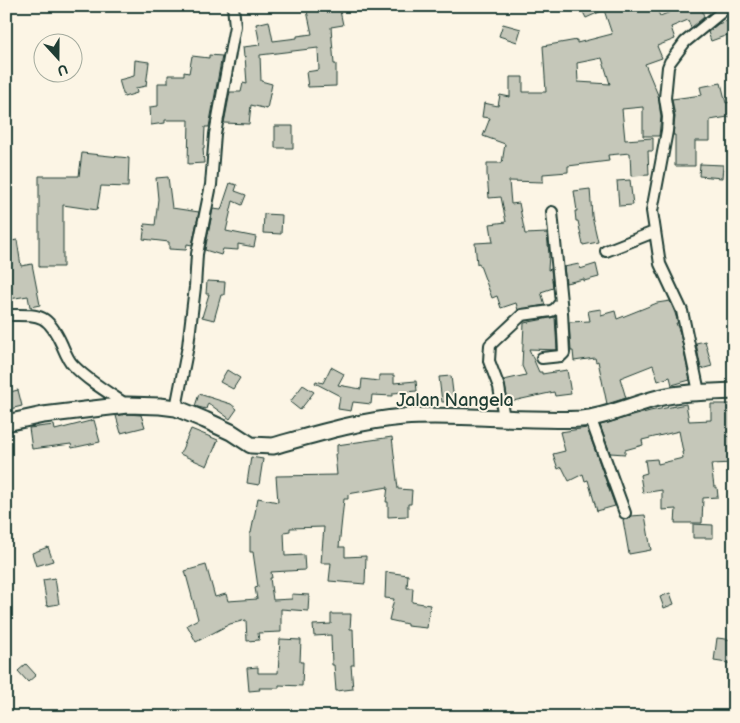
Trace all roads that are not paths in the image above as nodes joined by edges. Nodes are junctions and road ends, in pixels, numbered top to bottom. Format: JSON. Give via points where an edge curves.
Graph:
{"nodes":[{"id":1,"x":233,"y":6,"type":"edge"},
{"id":2,"x":729,"y":6,"type":"edge"},
{"id":3,"x":552,"y":212,"type":"dead end"},
{"id":4,"x":654,"y":232,"type":"junction"},
{"id":5,"x":606,"y":251,"type":"dead end"},
{"id":6,"x":560,"y":303,"type":"junction"},
{"id":7,"x":6,"y":315,"type":"edge"},
{"id":8,"x":542,"y":358,"type":"dead end"},
{"id":9,"x":734,"y":391,"type":"edge"},
{"id":10,"x":699,"y":392,"type":"junction"},
{"id":11,"x":127,"y":406,"type":"junction"},
{"id":12,"x":176,"y":408,"type":"junction"},
{"id":13,"x":590,"y":418,"type":"junction"},
{"id":14,"x":504,"y":419,"type":"junction"},
{"id":15,"x":6,"y":423,"type":"edge"},
{"id":16,"x":625,"y":513,"type":"dead end"}],
"edges":[{"from":1,"to":12,"type":"street","via":[[235,26],[215,134],[211,185],[197,254],[188,346]]},
{"from":2,"to":4,"type":"street","via":[[685,42],[668,67],[665,98],[668,124],[652,204]]},
{"from":3,"to":6,"type":"street"},
{"from":4,"to":5,"type":"street"},
{"from":4,"to":10,"type":"street","via":[[660,264],[682,311]]},
{"from":6,"to":8,"type":"street","via":[[564,353]]},
{"from":6,"to":14,"type":"street","via":[[555,309],[522,315],[490,345],[489,361],[499,387]]},
{"from":7,"to":11,"type":"street","via":[[34,315],[50,323],[72,363]]},
{"from":9,"to":10,"type":"main road","name":"Jalan Nangela"},
{"from":10,"to":13,"type":"main road","name":"Jalan Nangela","via":[[661,397]]},
{"from":11,"to":12,"type":"main road","name":"Jalan Nangela"},
{"from":11,"to":15,"type":"main road","name":"Jalan Nangela","via":[[43,415]]},
{"from":12,"to":14,"type":"main road","name":"Jalan Nangela","via":[[252,445],[264,446],[361,422],[402,417]]},
{"from":13,"to":14,"type":"main road","name":"Jalan Nangela"},
{"from":13,"to":16,"type":"street"}]}
